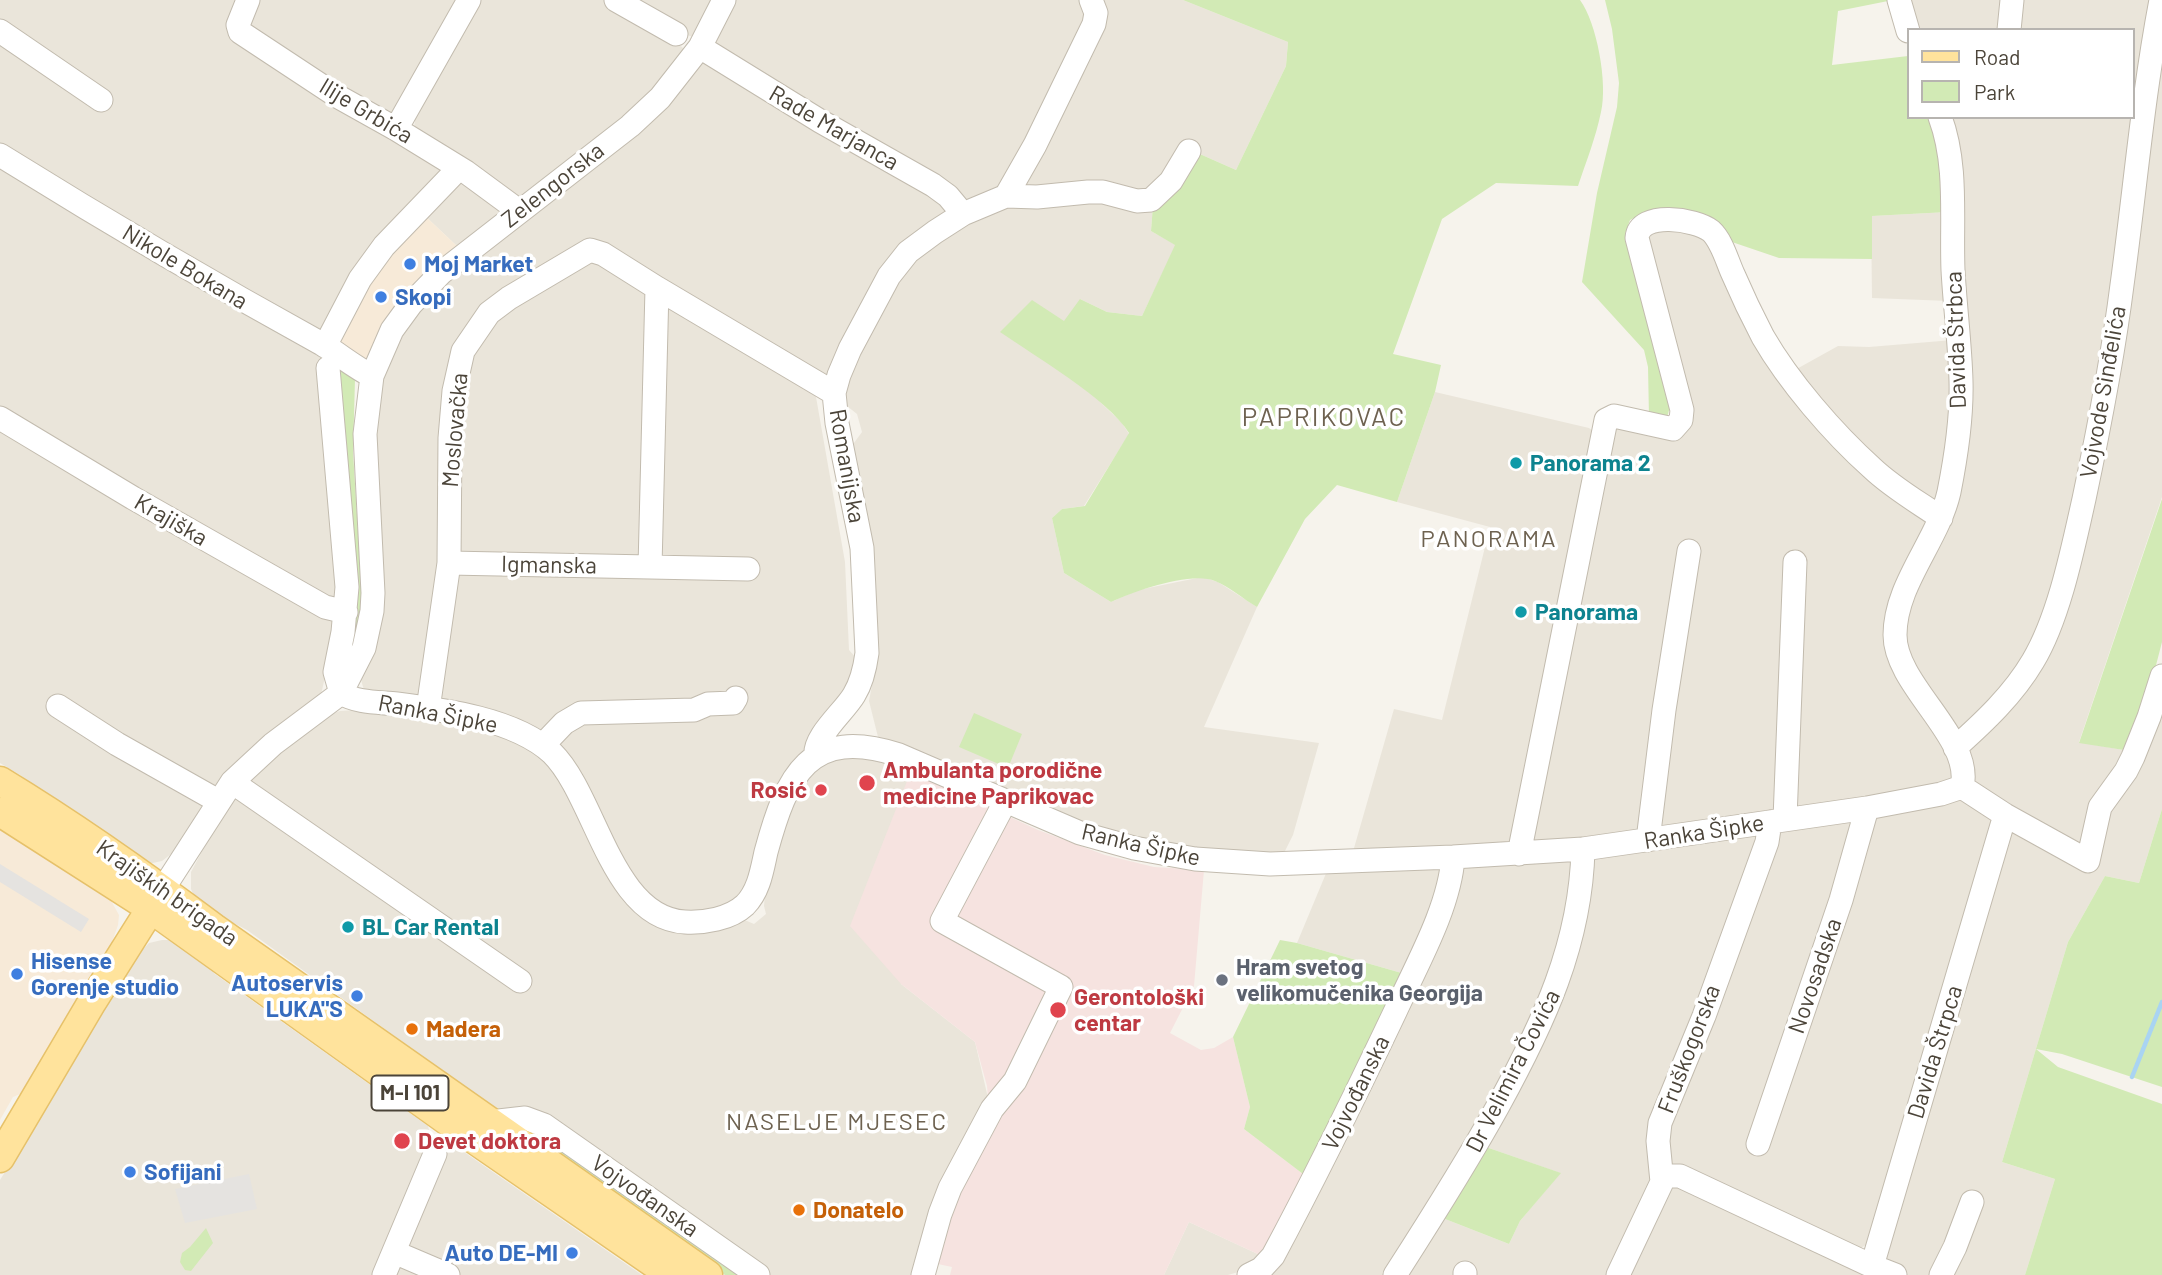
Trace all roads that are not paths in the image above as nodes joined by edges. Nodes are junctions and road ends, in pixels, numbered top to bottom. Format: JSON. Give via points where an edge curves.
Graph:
{"nodes":[{"id":1,"x":248,"y":0,"type":"edge"},
{"id":2,"x":469,"y":0,"type":"edge"},
{"id":3,"x":616,"y":0,"type":"edge"},
{"id":4,"x":724,"y":0,"type":"edge"},
{"id":5,"x":1091,"y":0,"type":"edge"},
{"id":6,"x":1899,"y":0,"type":"edge"},
{"id":7,"x":2012,"y":0,"type":"edge"},
{"id":8,"x":2161,"y":0,"type":"edge"},
{"id":9,"x":1907,"y":28,"type":"edge"},
{"id":10,"x":2009,"y":28,"type":"edge"},
{"id":11,"x":0,"y":31,"type":"edge"},
{"id":12,"x":676,"y":34,"type":"dead end"},
{"id":13,"x":700,"y":47,"type":"junction"},
{"id":14,"x":102,"y":100,"type":"dead end"},
{"id":15,"x":1941,"y":119,"type":"edge"},
{"id":16,"x":397,"y":129,"type":"junction"},
{"id":17,"x":1189,"y":150,"type":"dead end"},
{"id":18,"x":0,"y":155,"type":"edge"},
{"id":19,"x":459,"y":168,"type":"junction"},
{"id":20,"x":1006,"y":196,"type":"junction"},
{"id":21,"x":519,"y":211,"type":"junction"},
{"id":22,"x":964,"y":214,"type":"junction"},
{"id":23,"x":657,"y":288,"type":"junction"},
{"id":24,"x":327,"y":357,"type":"junction"},
{"id":25,"x":372,"y":376,"type":"junction"},
{"id":26,"x":834,"y":393,"type":"junction"},
{"id":27,"x":0,"y":418,"type":"edge"},
{"id":28,"x":1941,"y":518,"type":"junction"},
{"id":29,"x":1689,"y":551,"type":"dead end"},
{"id":30,"x":1795,"y":562,"type":"dead end"},
{"id":31,"x":449,"y":563,"type":"junction"},
{"id":32,"x":650,"y":567,"type":"junction"},
{"id":33,"x":748,"y":569,"type":"dead end"},
{"id":34,"x":346,"y":612,"type":"junction"},
{"id":35,"x":2162,"y":677,"type":"edge"},
{"id":36,"x":341,"y":692,"type":"junction"},
{"id":37,"x":736,"y":698,"type":"dead end"},
{"id":38,"x":58,"y":706,"type":"dead end"},
{"id":39,"x":428,"y":709,"type":"junction"},
{"id":40,"x":542,"y":745,"type":"junction"},
{"id":41,"x":1955,"y":748,"type":"junction"},
{"id":42,"x":816,"y":756,"type":"junction"},
{"id":43,"x":0,"y":781,"type":"edge"},
{"id":44,"x":232,"y":782,"type":"junction"},
{"id":45,"x":1962,"y":787,"type":"junction"},
{"id":46,"x":218,"y":801,"type":"junction"},
{"id":47,"x":1005,"y":802,"type":"junction"},
{"id":48,"x":1867,"y":808,"type":"junction"},
{"id":49,"x":0,"y":812,"type":"edge"},
{"id":50,"x":2005,"y":815,"type":"junction"},
{"id":51,"x":1778,"y":821,"type":"junction"},
{"id":52,"x":1648,"y":840,"type":"junction"},
{"id":53,"x":1583,"y":849,"type":"junction"},
{"id":54,"x":1519,"y":854,"type":"junction"},
{"id":55,"x":1453,"y":857,"type":"junction"},
{"id":56,"x":157,"y":899,"type":"junction"},
{"id":57,"x":520,"y":981,"type":"dead end"},
{"id":58,"x":490,"y":1122,"type":"junction"},
{"id":59,"x":1758,"y":1144,"type":"dead end"},
{"id":60,"x":435,"y":1154,"type":"dead end"},
{"id":61,"x":0,"y":1158,"type":"edge"},
{"id":62,"x":1662,"y":1176,"type":"junction"},
{"id":63,"x":1972,"y":1202,"type":"dead end"},
{"id":64,"x":394,"y":1252,"type":"junction"},
{"id":65,"x":1872,"y":1266,"type":"junction"},
{"id":66,"x":384,"y":1275,"type":"edge"},
{"id":67,"x":448,"y":1275,"type":"edge"},
{"id":68,"x":671,"y":1275,"type":"edge"},
{"id":69,"x":708,"y":1275,"type":"edge"},
{"id":70,"x":758,"y":1275,"type":"edge"},
{"id":71,"x":923,"y":1275,"type":"edge"},
{"id":72,"x":1249,"y":1275,"type":"edge"},
{"id":73,"x":1395,"y":1275,"type":"edge"},
{"id":74,"x":1618,"y":1275,"type":"edge"},
{"id":75,"x":1895,"y":1275,"type":"edge"},
{"id":76,"x":1941,"y":1275,"type":"edge"}],
"edges":[{"from":1,"to":16,"type":"street","name":"Ilije Grbića","via":[[238,25],[240,32]]},
{"from":2,"to":16,"type":"street"},
{"from":3,"to":12,"type":"street"},
{"from":4,"to":13,"type":"street","name":"Zelengorska"},
{"from":5,"to":20,"type":"street","via":[[1094,24]]},
{"from":6,"to":9,"type":"street"},
{"from":7,"to":10,"type":"street"},
{"from":8,"to":41,"type":"street","name":"Vojvode Sinđelića","via":[[2109,371],[2067,566],[2034,660],[1994,711]]},
{"from":11,"to":14,"type":"street"},
{"from":13,"to":21,"type":"street","name":"Zelengorska","via":[[675,82],[630,126]]},
{"from":13,"to":22,"type":"street","name":"Rade Marjanca","via":[[933,185]]},
{"from":15,"to":28,"type":"street","name":"Davida Štrbca","via":[[1951,157],[1961,383],[1949,492]]},
{"from":16,"to":19,"type":"street","name":"Ilije Grbića"},
{"from":17,"to":20,"type":"street","name":"Romanijska","via":[[1171,181],[1151,200],[1088,191]]},
{"from":18,"to":24,"type":"street","name":"Nikole Bokana","via":[[276,321]]},
{"from":19,"to":21,"type":"street","name":"Ilije Grbića"},
{"from":19,"to":24,"type":"street","via":[[384,246],[360,279]]},
{"from":20,"to":22,"type":"street","name":"Romanijska"},
{"from":21,"to":25,"type":"street","name":"Zelengorska","via":[[441,273],[411,304],[392,330]]},
{"from":22,"to":26,"type":"street","name":"Romanijska","via":[[900,260],[850,349]]},
{"from":23,"to":26,"type":"street"},
{"from":23,"to":31,"type":"street","name":"Moslovačka","via":[[590,250],[509,298],[477,328],[463,351],[454,391]]},
{"from":23,"to":32,"type":"street"},
{"from":24,"to":25,"type":"street","name":"Nikole Bokana"},
{"from":24,"to":34,"type":"street"},
{"from":25,"to":36,"type":"street","name":"Zelengorska","via":[[365,434],[372,611],[364,648]]},
{"from":26,"to":42,"type":"street","name":"Romanijska","via":[[862,548],[867,653],[855,693],[817,745]]},
{"from":27,"to":34,"type":"street","name":"Krajiška","via":[[325,607]]},
{"from":28,"to":41,"type":"street","name":"Davida Štrbca","via":[[1904,595],[1895,636],[1906,670]]},
{"from":28,"to":54,"type":"street","via":[[1872,469],[1793,383],[1758,328],[1714,235],[1698,225],[1676,221],[1644,224],[1637,238],[1681,420],[1674,429],[1615,416],[1606,420]]},
{"from":29,"to":52,"type":"street"},
{"from":30,"to":51,"type":"street","name":"Fruškogorska"},
{"from":31,"to":32,"type":"street","name":"Igmanska"},
{"from":31,"to":39,"type":"street","name":"Moslovačka"},
{"from":32,"to":33,"type":"street","name":"Igmanska"},
{"from":34,"to":36,"type":"street","via":[[335,668]]},
{"from":35,"to":50,"type":"street","via":[[2133,757],[2100,807],[2088,861]]},
{"from":36,"to":39,"type":"street","name":"Ranka Šipke","via":[[354,699]]},
{"from":36,"to":44,"type":"street"},
{"from":37,"to":40,"type":"street","via":[[733,703],[694,710],[581,713]]},
{"from":38,"to":46,"type":"street"},
{"from":39,"to":40,"type":"street","name":"Ranka Šipke","via":[[498,723]]},
{"from":40,"to":42,"type":"street","name":"Ranka Šipke","via":[[575,783],[624,881],[650,908],[685,922],[720,918],[746,904],[757,886],[787,788]]},
{"from":41,"to":45,"type":"street","name":"Davida Štrbca","via":[[1963,766]]},
{"from":42,"to":47,"type":"street","name":"Ranka Šipke","via":[[839,747],[878,749]]},
{"from":43,"to":56,"type":"main road","name":"Krajiških brigada","number":"M-I 101","via":[[49,811]]},
{"from":44,"to":46,"type":"street"},
{"from":44,"to":57,"type":"street"},
{"from":45,"to":48,"type":"street","name":"Ranka Šipke"},
{"from":45,"to":50,"type":"street"},
{"from":46,"to":56,"type":"street"},
{"from":47,"to":55,"type":"street","name":"Ranka Šipke","via":[[1080,833],[1195,859],[1269,864]]},
{"from":47,"to":71,"type":"street","via":[[943,920],[1061,987],[1015,1081],[992,1109],[950,1188]]},
{"from":48,"to":51,"type":"street","name":"Ranka Šipke"},
{"from":48,"to":59,"type":"street","name":"Novosadska","via":[[1841,900]]},
{"from":49,"to":56,"type":"main road","name":"Krajiških brigada","number":"M-I 101"},
{"from":50,"to":65,"type":"street","name":"Davida Štrpca"},
{"from":51,"to":52,"type":"street","name":"Ranka Šipke"},
{"from":51,"to":62,"type":"street","name":"Fruškogorska","via":[[1660,1123]]},
{"from":52,"to":53,"type":"street","name":"Ranka Šipke"},
{"from":53,"to":54,"type":"street","name":"Ranka Šipke"},
{"from":53,"to":73,"type":"street","name":"Dr Velimira Čovića","via":[[1578,906],[1548,1010],[1481,1138]]},
{"from":54,"to":55,"type":"street","name":"Ranka Šipke"},
{"from":55,"to":72,"type":"street","name":"Vojvođanska","via":[[1446,897],[1329,1150],[1273,1256]]},
{"from":56,"to":58,"type":"main road","name":"Krajiških brigada","number":"M-I 101","via":[[214,928]]},
{"from":56,"to":61,"type":"main road"},
{"from":56,"to":68,"type":"main road","name":"Krajiških brigada","number":"M-I 101","via":[[449,1122]]},
{"from":58,"to":69,"type":"main road","name":"Krajiških brigada","number":"M-I 101"},
{"from":58,"to":70,"type":"street","name":"Vojvođanska","via":[[525,1118],[544,1125]]},
{"from":60,"to":64,"type":"street"},
{"from":62,"to":65,"type":"street","via":[[1680,1176]]},
{"from":62,"to":74,"type":"street","name":"Fruškogorska","via":[[1661,1188]]},
{"from":63,"to":76,"type":"street"},
{"from":64,"to":66,"type":"street"},
{"from":64,"to":67,"type":"street"},
{"from":65,"to":75,"type":"street"}]}
